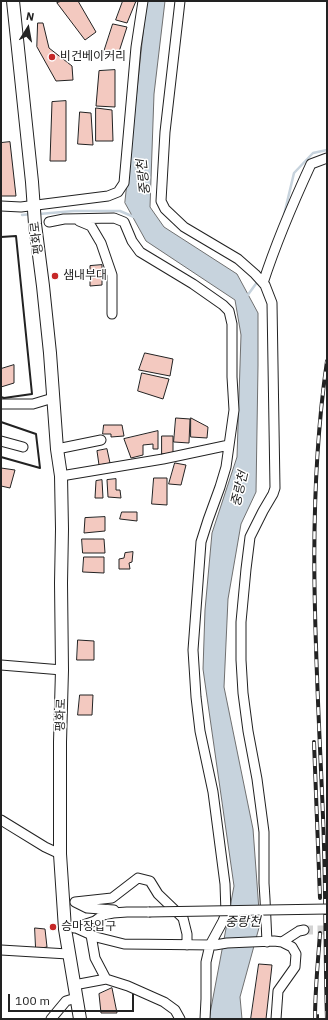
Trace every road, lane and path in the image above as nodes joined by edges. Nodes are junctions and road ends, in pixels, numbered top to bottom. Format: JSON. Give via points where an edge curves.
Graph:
{"nodes":[{"id":1,"x":13,"y":1,"type":"edge"},
{"id":2,"x":143,"y":1,"type":"edge"},
{"id":3,"x":180,"y":1,"type":"edge"},
{"id":4,"x":327,"y":158,"type":"edge"},
{"id":5,"x":1,"y":206,"type":"edge"},
{"id":6,"x":34,"y":211,"type":"junction"},
{"id":7,"x":74,"y":219,"type":"junction"},
{"id":8,"x":50,"y":222,"type":"dead end"},
{"id":9,"x":260,"y":279,"type":"junction"},
{"id":10,"x":112,"y":314,"type":"dead end"},
{"id":11,"x":53,"y":398,"type":"junction"},
{"id":12,"x":1,"y":404,"type":"edge"},
{"id":13,"x":100,"y":440,"type":"dead end"},
{"id":14,"x":1,"y":441,"type":"edge"},
{"id":15,"x":229,"y":445,"type":"junction"},
{"id":16,"x":23,"y":447,"type":"dead end"},
{"id":17,"x":57,"y":449,"type":"junction"},
{"id":18,"x":61,"y":476,"type":"junction"},
{"id":19,"x":1,"y":666,"type":"edge"},
{"id":20,"x":62,"y":670,"type":"junction"},
{"id":21,"x":1,"y":820,"type":"edge"},
{"id":22,"x":60,"y":854,"type":"junction"},
{"id":23,"x":63,"y":897,"type":"junction"},
{"id":24,"x":75,"y":902,"type":"junction"},
{"id":25,"x":327,"y":909,"type":"edge"},
{"id":26,"x":127,"y":912,"type":"junction"},
{"id":27,"x":71,"y":928,"type":"junction"},
{"id":28,"x":304,"y":930,"type":"tunnel mouth"},
{"id":29,"x":91,"y":935,"type":"junction"},
{"id":30,"x":265,"y":942,"type":"junction"},
{"id":31,"x":282,"y":942,"type":"junction"},
{"id":32,"x":187,"y":945,"type":"junction"},
{"id":33,"x":212,"y":945,"type":"junction"},
{"id":34,"x":1,"y":950,"type":"edge"},
{"id":35,"x":68,"y":954,"type":"junction"},
{"id":36,"x":106,"y":979,"type":"junction"},
{"id":37,"x":74,"y":985,"type":"junction"},
{"id":38,"x":76,"y":998,"type":"junction"},
{"id":39,"x":51,"y":1019,"type":"edge"},
{"id":40,"x":80,"y":1019,"type":"edge"},
{"id":41,"x":180,"y":1019,"type":"edge"},
{"id":42,"x":205,"y":1019,"type":"edge"},
{"id":43,"x":276,"y":1019,"type":"edge"}],
"edges":[{"from":1,"to":6,"type":"main road","name":"평화로"},
{"from":2,"to":6,"type":"street","via":[[136,47],[124,183],[118,192],[108,196]]},
{"from":3,"to":9,"type":"street","via":[[166,124],[161,201],[165,209],[184,227],[238,259]]},
{"from":4,"to":9,"type":"street","via":[[311,164],[269,264]]},
{"from":5,"to":6,"type":"street","via":[[21,207]]},
{"from":6,"to":11,"type":"main road","name":"평화로"},
{"from":7,"to":8,"type":"street"},
{"from":7,"to":10,"type":"street","via":[[91,226],[101,243],[112,275]]},
{"from":7,"to":15,"type":"street","via":[[114,218],[124,222],[140,252],[193,284],[229,311],[232,324],[234,410]]},
{"from":9,"to":30,"type":"street","via":[[272,303],[275,488],[250,537],[241,645],[243,693],[264,832]]},
{"from":11,"to":12,"type":"street","via":[[33,404]]},
{"from":11,"to":17,"type":"main road","name":"평화로"},
{"from":13,"to":17,"type":"street"},
{"from":14,"to":16,"type":"street"},
{"from":15,"to":18,"type":"street"},
{"from":15,"to":33,"type":"street","via":[[226,467],[202,542],[193,650],[200,732],[213,792],[225,884],[226,913]]},
{"from":17,"to":18,"type":"main road","name":"평화로"},
{"from":18,"to":20,"type":"main road","name":"평화로"},
{"from":19,"to":20,"type":"street"},
{"from":20,"to":22,"type":"main road","name":"평화로"},
{"from":21,"to":22,"type":"street"},
{"from":22,"to":23,"type":"main road","name":"평화로"},
{"from":23,"to":24,"type":"street"},
{"from":23,"to":27,"type":"main road","name":"평화로"},
{"from":24,"to":26,"type":"street","via":[[87,908]]},
{"from":24,"to":32,"type":"street","via":[[112,898],[138,878],[150,882],[158,894],[183,918]]},
{"from":25,"to":26,"type":"street","bridge":true},
{"from":26,"to":27,"type":"street","via":[[103,915],[95,921]]},
{"from":27,"to":29,"type":"street"},
{"from":27,"to":35,"type":"main road","name":"평화로"},
{"from":28,"to":31,"type":"street"},
{"from":29,"to":32,"type":"street","via":[[124,944]]},
{"from":29,"to":36,"type":"street","via":[[95,958]]},
{"from":30,"to":31,"type":"street"},
{"from":30,"to":33,"type":"street"},
{"from":31,"to":43,"type":"street","via":[[292,947],[296,954],[295,967],[278,991]]},
{"from":32,"to":33,"type":"street"},
{"from":33,"to":42,"type":"street","via":[[206,962]]},
{"from":34,"to":35,"type":"street"},
{"from":35,"to":37,"type":"main road","name":"평화로"},
{"from":36,"to":37,"type":"street"},
{"from":36,"to":41,"type":"street","via":[[164,1002],[175,1010]]},
{"from":37,"to":38,"type":"main road","name":"평화로"},
{"from":38,"to":39,"type":"street","via":[[66,1001]]},
{"from":38,"to":40,"type":"main road","name":"평화로"}]}
